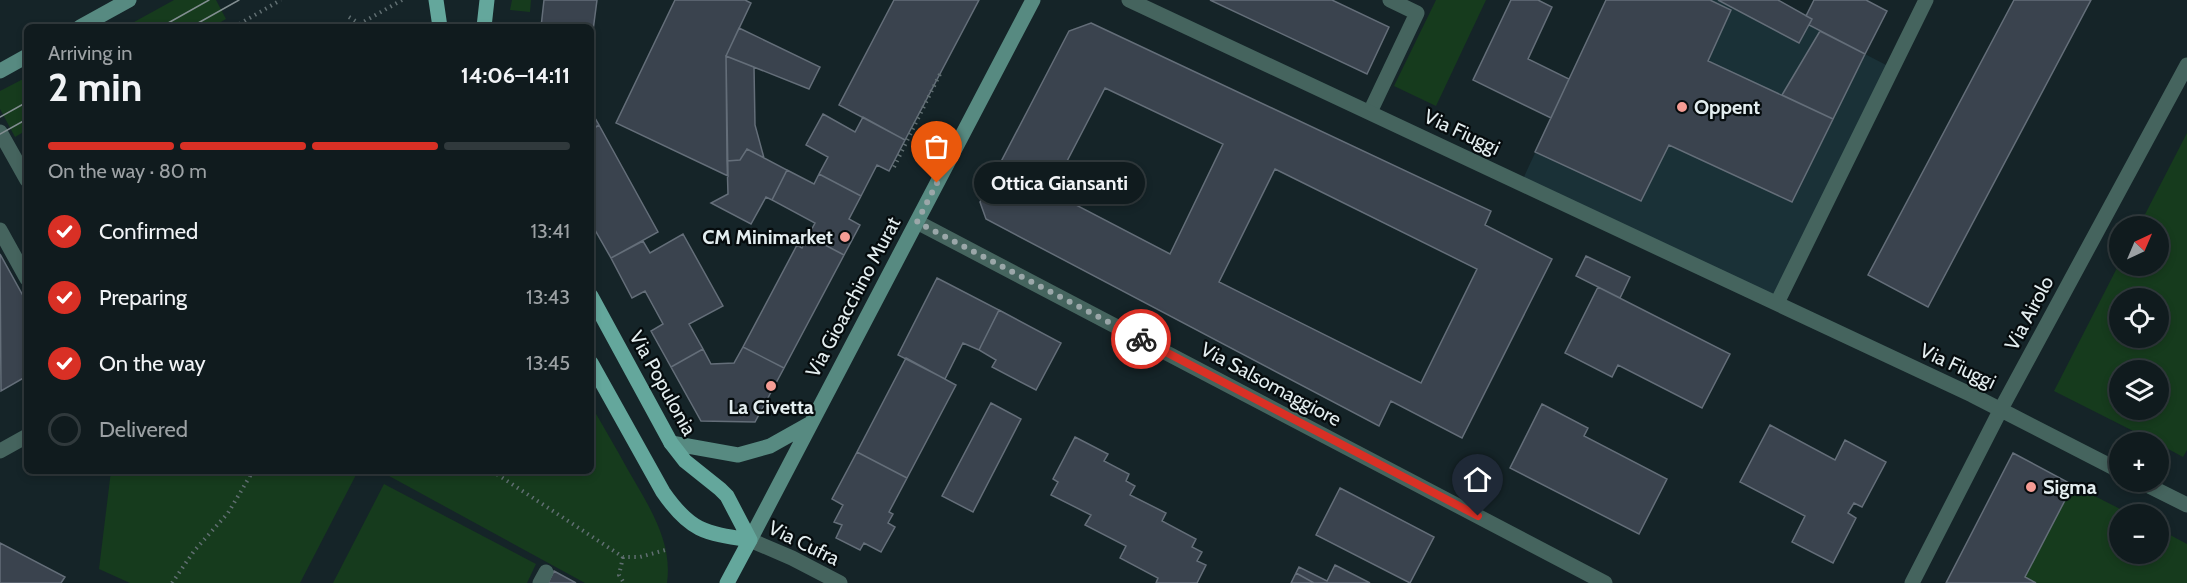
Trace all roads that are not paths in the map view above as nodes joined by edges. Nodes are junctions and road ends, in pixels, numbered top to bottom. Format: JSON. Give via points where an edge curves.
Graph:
{"nodes":[{"id":1,"x":129,"y":0,"type":"edge"},
{"id":2,"x":436,"y":0,"type":"edge"},
{"id":3,"x":487,"y":0,"type":"edge"},
{"id":4,"x":1033,"y":0,"type":"edge"},
{"id":5,"x":1129,"y":0,"type":"edge"},
{"id":6,"x":1390,"y":0,"type":"edge"},
{"id":7,"x":1926,"y":0,"type":"edge"},
{"id":8,"x":85,"y":24,"type":"edge"},
{"id":9,"x":440,"y":24,"type":"edge"},
{"id":10,"x":484,"y":24,"type":"edge"},
{"id":11,"x":24,"y":58,"type":"edge"},
{"id":12,"x":2187,"y":65,"type":"edge"},
{"id":13,"x":0,"y":71,"type":"edge"},
{"id":14,"x":1370,"y":112,"type":"junction"},
{"id":15,"x":0,"y":132,"type":"edge"},
{"id":16,"x":24,"y":175,"type":"edge"},
{"id":17,"x":917,"y":222,"type":"junction"},
{"id":18,"x":0,"y":230,"type":"edge"},
{"id":19,"x":24,"y":274,"type":"edge"},
{"id":20,"x":594,"y":302,"type":"edge"},
{"id":21,"x":1777,"y":303,"type":"junction"},
{"id":22,"x":594,"y":368,"type":"edge"},
{"id":23,"x":2001,"y":409,"type":"junction"},
{"id":24,"x":811,"y":423,"type":"junction"},
{"id":25,"x":24,"y":438,"type":"edge"},
{"id":26,"x":671,"y":443,"type":"junction"},
{"id":27,"x":0,"y":452,"type":"edge"},
{"id":28,"x":2109,"y":465,"type":"edge"},
{"id":29,"x":2161,"y":492,"type":"edge"},
{"id":30,"x":2187,"y":505,"type":"edge"},
{"id":31,"x":750,"y":540,"type":"junction"},
{"id":32,"x":727,"y":583,"type":"edge"},
{"id":33,"x":840,"y":583,"type":"edge"},
{"id":34,"x":1605,"y":583,"type":"edge"},
{"id":35,"x":1912,"y":583,"type":"edge"}],
"edges":[{"from":1,"to":8,"type":"main road"},
{"from":2,"to":9,"type":"main road"},
{"from":3,"to":10,"type":"main road"},
{"from":4,"to":17,"type":"main road","name":"Via Gioacchino Murat"},
{"from":5,"to":14,"type":"street","name":"Via Fiuggi"},
{"from":6,"to":14,"type":"street","via":[[1417,13]]},
{"from":7,"to":21,"type":"street"},
{"from":11,"to":13,"type":"main road"},
{"from":12,"to":23,"type":"street","name":"Via Airolo"},
{"from":14,"to":21,"type":"street","name":"Via Fiuggi"},
{"from":15,"to":16,"type":"street"},
{"from":17,"to":24,"type":"main road","name":"Via Gioacchino Murat"},
{"from":17,"to":34,"type":"street","name":"Via Salsomaggiore"},
{"from":18,"to":19,"type":"street"},
{"from":20,"to":26,"type":"main road","name":"Via Populonia"},
{"from":21,"to":23,"type":"street","name":"Via Fiuggi"},
{"from":22,"to":31,"type":"main road","via":[[677,511],[705,532]]},
{"from":23,"to":28,"type":"street","name":"Via Fiuggi"},
{"from":23,"to":35,"type":"street","name":"Via Airolo"},
{"from":24,"to":26,"type":"main road","via":[[770,446],[738,455]]},
{"from":24,"to":31,"type":"main road","name":"Via Gioacchino Murat"},
{"from":25,"to":27,"type":"street"},
{"from":26,"to":31,"type":"main road","name":"Via Populonia","via":[[685,461],[727,496]]},
{"from":29,"to":30,"type":"street"},
{"from":31,"to":32,"type":"main road","name":"Via Gioacchino Murat"},
{"from":31,"to":33,"type":"street","name":"Via Cufra"}]}
